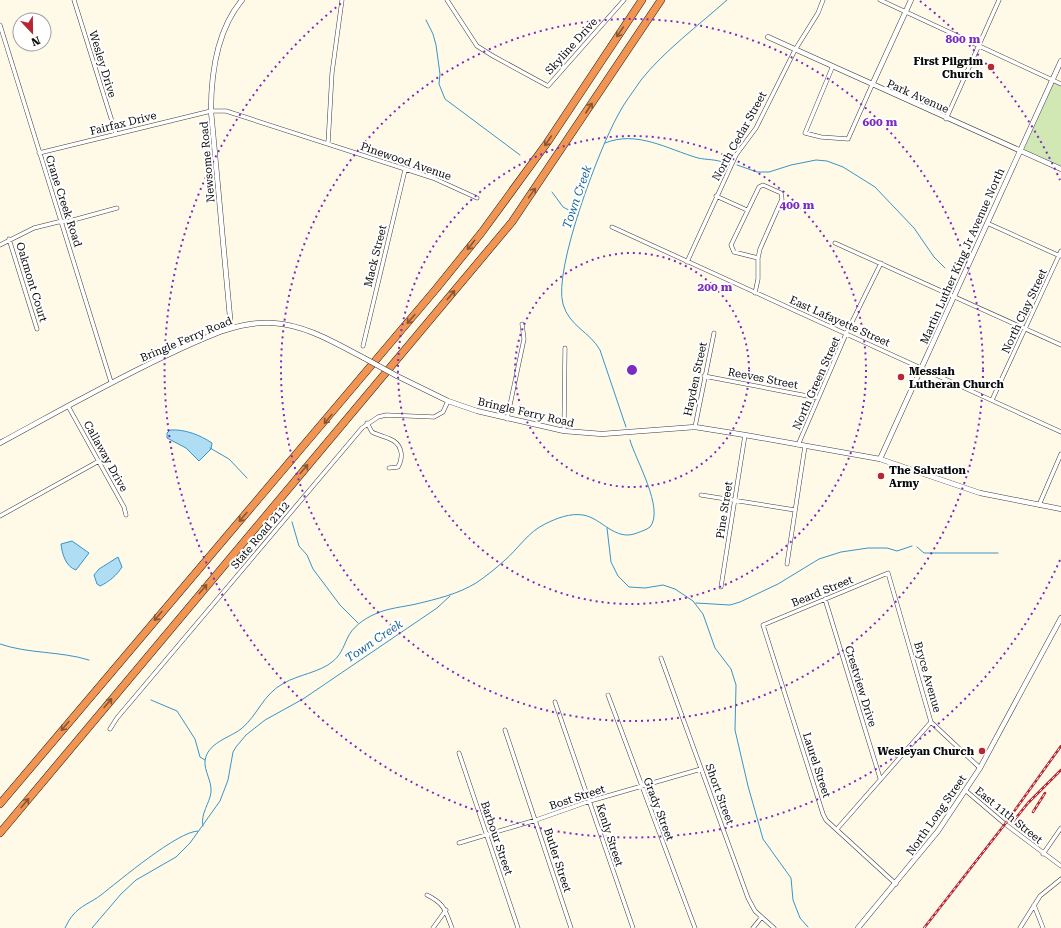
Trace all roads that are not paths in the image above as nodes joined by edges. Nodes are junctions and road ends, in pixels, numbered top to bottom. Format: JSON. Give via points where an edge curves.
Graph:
{"nodes":[{"id":1,"x":74,"y":0,"type":"edge"},
{"id":2,"x":242,"y":0,"type":"edge"},
{"id":3,"x":342,"y":0,"type":"edge"},
{"id":4,"x":447,"y":0,"type":"edge"},
{"id":5,"x":624,"y":0,"type":"edge"},
{"id":6,"x":642,"y":0,"type":"edge"},
{"id":7,"x":661,"y":0,"type":"edge"},
{"id":8,"x":823,"y":0,"type":"edge"},
{"id":9,"x":880,"y":0,"type":"edge"},
{"id":10,"x":911,"y":0,"type":"edge"},
{"id":11,"x":999,"y":0,"type":"edge"},
{"id":12,"x":906,"y":12,"type":"junction"},
{"id":13,"x":0,"y":25,"type":"edge"},
{"id":14,"x":768,"y":38,"type":"dead end"},
{"id":15,"x":979,"y":45,"type":"junction"},
{"id":16,"x":795,"y":50,"type":"junction"},
{"id":17,"x":1061,"y":61,"type":"edge"},
{"id":18,"x":832,"y":68,"type":"junction"},
{"id":19,"x":1052,"y":80,"type":"junction"},
{"id":20,"x":1061,"y":84,"type":"edge"},
{"id":21,"x":872,"y":85,"type":"junction"},
{"id":22,"x":211,"y":111,"type":"junction"},
{"id":23,"x":946,"y":119,"type":"junction"},
{"id":24,"x":116,"y":134,"type":"junction"},
{"id":25,"x":328,"y":144,"type":"junction"},
{"id":26,"x":1020,"y":151,"type":"junction"},
{"id":27,"x":39,"y":153,"type":"junction"},
{"id":28,"x":1061,"y":169,"type":"edge"},
{"id":29,"x":405,"y":170,"type":"junction"},
{"id":30,"x":716,"y":196,"type":"junction"},
{"id":31,"x":477,"y":198,"type":"dead end"},
{"id":32,"x":117,"y":208,"type":"dead end"},
{"id":33,"x":747,"y":210,"type":"junction"},
{"id":34,"x":62,"y":221,"type":"junction"},
{"id":35,"x":986,"y":223,"type":"junction"},
{"id":36,"x":612,"y":227,"type":"dead end"},
{"id":37,"x":9,"y":239,"type":"junction"},
{"id":38,"x":835,"y":242,"type":"dead end"},
{"id":39,"x":0,"y":245,"type":"edge"},
{"id":40,"x":1061,"y":251,"type":"edge"},
{"id":41,"x":1060,"y":256,"type":"edge"},
{"id":42,"x":758,"y":258,"type":"junction"},
{"id":43,"x":687,"y":262,"type":"junction"},
{"id":44,"x":881,"y":263,"type":"junction"},
{"id":45,"x":755,"y":293,"type":"junction"},
{"id":46,"x":953,"y":297,"type":"junction"},
{"id":47,"x":522,"y":324,"type":"dead end"},
{"id":48,"x":231,"y":328,"type":"junction"},
{"id":49,"x":37,"y":329,"type":"dead end"},
{"id":50,"x":1025,"y":329,"type":"junction"},
{"id":51,"x":714,"y":334,"type":"dead end"},
{"id":52,"x":846,"y":334,"type":"junction"},
{"id":53,"x":1061,"y":345,"type":"edge"},
{"id":54,"x":363,"y":346,"type":"dead end"},
{"id":55,"x":565,"y":348,"type":"dead end"},
{"id":56,"x":921,"y":368,"type":"junction"},
{"id":57,"x":704,"y":376,"type":"junction"},
{"id":58,"x":111,"y":382,"type":"junction"},
{"id":59,"x":818,"y":398,"type":"junction"},
{"id":60,"x":992,"y":400,"type":"junction"},
{"id":61,"x":448,"y":401,"type":"junction"},
{"id":62,"x":68,"y":406,"type":"junction"},
{"id":63,"x":507,"y":419,"type":"junction"},
{"id":64,"x":367,"y":423,"type":"junction"},
{"id":65,"x":695,"y":427,"type":"junction"},
{"id":66,"x":564,"y":431,"type":"junction"},
{"id":67,"x":1061,"y":432,"type":"edge"},
{"id":68,"x":745,"y":435,"type":"junction"},
{"id":69,"x":0,"y":443,"type":"edge"},
{"id":70,"x":798,"y":445,"type":"junction"},
{"id":71,"x":805,"y":446,"type":"junction"},
{"id":72,"x":1061,"y":454,"type":"edge"},
{"id":73,"x":880,"y":459,"type":"junction"},
{"id":74,"x":99,"y":461,"type":"junction"},
{"id":75,"x":389,"y":468,"type":"dead end"},
{"id":76,"x":701,"y":495,"type":"dead end"},
{"id":77,"x":734,"y":501,"type":"junction"},
{"id":78,"x":1039,"y":505,"type":"junction"},
{"id":79,"x":1061,"y":509,"type":"edge"},
{"id":80,"x":796,"y":510,"type":"junction"},
{"id":81,"x":126,"y":515,"type":"dead end"},
{"id":82,"x":0,"y":516,"type":"edge"},
{"id":83,"x":788,"y":564,"type":"dead end"},
{"id":84,"x":888,"y":574,"type":"joint"},
{"id":85,"x":721,"y":587,"type":"dead end"},
{"id":86,"x":825,"y":599,"type":"junction"},
{"id":87,"x":1061,"y":618,"type":"edge"},
{"id":88,"x":763,"y":625,"type":"joint"},
{"id":89,"x":661,"y":658,"type":"dead end"},
{"id":90,"x":608,"y":695,"type":"dead end"},
{"id":91,"x":555,"y":702,"type":"dead end"},
{"id":92,"x":931,"y":722,"type":"junction"},
{"id":93,"x":110,"y":729,"type":"dead end"},
{"id":94,"x":505,"y":730,"type":"dead end"},
{"id":95,"x":459,"y":753,"type":"dead end"},
{"id":96,"x":980,"y":768,"type":"junction"},
{"id":97,"x":701,"y":769,"type":"junction"},
{"id":98,"x":880,"y":778,"type":"junction"},
{"id":99,"x":641,"y":788,"type":"junction"},
{"id":100,"x":965,"y":790,"type":"junction"},
{"id":101,"x":590,"y":801,"type":"junction"},
{"id":102,"x":0,"y":804,"type":"edge"},
{"id":103,"x":536,"y":820,"type":"junction"},
{"id":104,"x":1061,"y":828,"type":"edge"},
{"id":105,"x":836,"y":829,"type":"junction"},
{"id":106,"x":0,"y":833,"type":"edge"},
{"id":107,"x":487,"y":835,"type":"junction"},
{"id":108,"x":459,"y":843,"type":"dead end"},
{"id":109,"x":1043,"y":854,"type":"junction"},
{"id":110,"x":1061,"y":866,"type":"edge"},
{"id":111,"x":1061,"y":879,"type":"edge"},
{"id":112,"x":896,"y":884,"type":"junction"},
{"id":113,"x":427,"y":895,"type":"dead end"},
{"id":114,"x":1034,"y":905,"type":"junction"},
{"id":115,"x":446,"y":910,"type":"junction"},
{"id":116,"x":761,"y":918,"type":"junction"},
{"id":117,"x":433,"y":928,"type":"edge"},
{"id":118,"x":452,"y":928,"type":"edge"},
{"id":119,"x":518,"y":928,"type":"edge"},
{"id":120,"x":571,"y":928,"type":"edge"},
{"id":121,"x":633,"y":928,"type":"edge"},
{"id":122,"x":695,"y":928,"type":"edge"},
{"id":123,"x":753,"y":928,"type":"edge"},
{"id":124,"x":774,"y":928,"type":"edge"},
{"id":125,"x":858,"y":928,"type":"edge"},
{"id":126,"x":1020,"y":928,"type":"edge"},
{"id":127,"x":1043,"y":928,"type":"edge"}],
"edges":[{"from":1,"to":24,"type":"street","name":"Wesley Drive"},
{"from":2,"to":22,"type":"street","name":"Newsome Road","via":[[231,14],[222,33],[212,79]]},
{"from":3,"to":25,"type":"street","via":[[332,73]]},
{"from":4,"to":5,"type":"street","name":"Skyline Drive","via":[[477,46],[548,86]]},
{"from":6,"to":102,"type":"highway","one_way":true,"via":[[547,143],[482,232]]},
{"from":106,"to":7,"type":"highway","one_way":true,"via":[[512,222]]},
{"from":8,"to":16,"type":"street","name":"North Cedar Street"},
{"from":9,"to":12,"type":"street"},
{"from":10,"to":12,"type":"street"},
{"from":11,"to":15,"type":"street"},
{"from":12,"to":15,"type":"street"},
{"from":12,"to":21,"type":"street"},
{"from":13,"to":27,"type":"street","name":"Crane Creek Road"},
{"from":14,"to":16,"type":"street","name":"Park Avenue"},
{"from":15,"to":19,"type":"street"},
{"from":15,"to":23,"type":"street"},
{"from":16,"to":18,"type":"street","name":"Park Avenue"},
{"from":16,"to":30,"type":"street","name":"North Cedar Street","via":[[756,128],[736,155]]},
{"from":17,"to":19,"type":"street","name":"Martin Luther King Jr Avenue North"},
{"from":18,"to":21,"type":"street","name":"Park Avenue"},
{"from":18,"to":21,"type":"street","via":[[805,133],[848,139]]},
{"from":19,"to":20,"type":"street"},
{"from":19,"to":26,"type":"street","name":"Martin Luther King Jr Avenue North"},
{"from":21,"to":23,"type":"street","name":"Park Avenue"},
{"from":22,"to":24,"type":"street","name":"Fairfax Drive"},
{"from":22,"to":25,"type":"street","name":"Pinewood Avenue","via":[[234,112]]},
{"from":22,"to":48,"type":"street","name":"Newsome Road"},
{"from":23,"to":26,"type":"street","name":"Park Avenue"},
{"from":24,"to":27,"type":"street","name":"Fairfax Drive"},
{"from":25,"to":29,"type":"street","name":"Pinewood Avenue"},
{"from":26,"to":28,"type":"street","name":"Park Avenue"},
{"from":26,"to":35,"type":"street","name":"Martin Luther King Jr Avenue North"},
{"from":27,"to":34,"type":"street","name":"Crane Creek Road"},
{"from":29,"to":31,"type":"street","name":"Pinewood Avenue","via":[[433,178]]},
{"from":29,"to":54,"type":"street","name":"Mack Street"},
{"from":30,"to":33,"type":"street"},
{"from":30,"to":43,"type":"street","name":"North Cedar Street"},
{"from":32,"to":34,"type":"street"},
{"from":33,"to":42,"type":"street","via":[[731,245],[734,252]]},
{"from":33,"to":42,"type":"street","via":[[759,187],[763,185],[781,192],[782,199]]},
{"from":34,"to":37,"type":"street","via":[[34,228]]},
{"from":34,"to":58,"type":"street","name":"Crane Creek Road"},
{"from":35,"to":41,"type":"street"},
{"from":35,"to":46,"type":"street","name":"Martin Luther King Jr Avenue North"},
{"from":36,"to":43,"type":"street","name":"East Lafayette Street"},
{"from":37,"to":39,"type":"street"},
{"from":37,"to":49,"type":"street","name":"Oakmont Court"},
{"from":38,"to":44,"type":"street"},
{"from":40,"to":41,"type":"street","name":"North Clay Street"},
{"from":41,"to":50,"type":"street","name":"North Clay Street"},
{"from":42,"to":45,"type":"street"},
{"from":43,"to":45,"type":"street","name":"East Lafayette Street"},
{"from":44,"to":46,"type":"street"},
{"from":44,"to":52,"type":"street","name":"North Green Street"},
{"from":45,"to":52,"type":"street","name":"East Lafayette Street"},
{"from":46,"to":50,"type":"street"},
{"from":46,"to":56,"type":"street","name":"Martin Luther King Jr Avenue North"},
{"from":47,"to":63,"type":"street","via":[[524,339]]},
{"from":48,"to":58,"type":"street","name":"Bringle Ferry Road","via":[[163,356]]},
{"from":48,"to":61,"type":"street","name":"Bringle Ferry Road","bridge":true,"via":[[256,323],[282,324],[307,330]]},
{"from":50,"to":53,"type":"street"},
{"from":50,"to":60,"type":"street","name":"North Clay Street"},
{"from":51,"to":57,"type":"street","name":"Hayden Street"},
{"from":52,"to":56,"type":"street","name":"East Lafayette Street"},
{"from":52,"to":59,"type":"street","name":"North Green Street"},
{"from":55,"to":66,"type":"street"},
{"from":56,"to":60,"type":"street","name":"East Lafayette Street"},
{"from":56,"to":73,"type":"street","name":"Martin Luther King Jr Avenue North"},
{"from":57,"to":59,"type":"street","name":"Reeves Street"},
{"from":57,"to":65,"type":"street","name":"Hayden Street"},
{"from":58,"to":62,"type":"street","name":"Bringle Ferry Road"},
{"from":59,"to":70,"type":"street","name":"North Green Street"},
{"from":60,"to":67,"type":"street","name":"East Lafayette Street"},
{"from":61,"to":63,"type":"street","name":"Bringle Ferry Road"},
{"from":61,"to":64,"type":"street","name":"State Road 2112","via":[[443,412],[434,417],[386,415]]},
{"from":62,"to":69,"type":"street","name":"Bringle Ferry Road"},
{"from":62,"to":74,"type":"street","name":"Callaway Drive"},
{"from":63,"to":66,"type":"street","name":"Bringle Ferry Road"},
{"from":64,"to":75,"type":"street","via":[[372,432],[392,439],[400,448],[401,463],[398,467]]},
{"from":64,"to":93,"type":"street","name":"State Road 2112"},
{"from":65,"to":66,"type":"street","name":"Bringle Ferry Road","via":[[602,434]]},
{"from":65,"to":68,"type":"street","name":"Bringle Ferry Road"},
{"from":68,"to":70,"type":"street","name":"Bringle Ferry Road"},
{"from":68,"to":77,"type":"street","name":"Pine Street"},
{"from":70,"to":71,"type":"street","name":"Bringle Ferry Road"},
{"from":71,"to":73,"type":"street","name":"Bringle Ferry Road"},
{"from":71,"to":80,"type":"street","name":"North Green Street"},
{"from":72,"to":78,"type":"street"},
{"from":73,"to":78,"type":"street","name":"Bringle Ferry Road","via":[[980,492]]},
{"from":74,"to":81,"type":"street","name":"Callaway Drive"},
{"from":74,"to":82,"type":"street"},
{"from":76,"to":77,"type":"street"},
{"from":77,"to":80,"type":"street"},
{"from":77,"to":85,"type":"street","name":"Pine Street"},
{"from":78,"to":79,"type":"street","name":"Bringle Ferry Road"},
{"from":80,"to":83,"type":"street","name":"North Green Street"},
{"from":84,"to":86,"type":"street","name":"Beard Street"},
{"from":84,"to":92,"type":"street","name":"Bryce Avenue"},
{"from":86,"to":88,"type":"street","name":"Beard Street"},
{"from":86,"to":98,"type":"street","name":"Crestview Drive"},
{"from":87,"to":96,"type":"street","name":"North Long Street"},
{"from":88,"to":105,"type":"street","name":"Laurel Street","via":[[823,814]]},
{"from":89,"to":97,"type":"street","name":"Short Street"},
{"from":90,"to":99,"type":"street","name":"Grady Street"},
{"from":91,"to":101,"type":"street","name":"Kenly Street"},
{"from":92,"to":96,"type":"street","name":"Bryce Avenue"},
{"from":92,"to":98,"type":"street"},
{"from":94,"to":103,"type":"street","name":"Butler Street"},
{"from":95,"to":107,"type":"street","name":"Barbour Street"},
{"from":96,"to":100,"type":"street","name":"North Long Street"},
{"from":97,"to":99,"type":"street","name":"Bost Street"},
{"from":97,"to":116,"type":"street","name":"Short Street","via":[[748,898]]},
{"from":98,"to":105,"type":"street"},
{"from":99,"to":101,"type":"street","name":"Bost Street"},
{"from":99,"to":122,"type":"street","name":"Grady Street"},
{"from":100,"to":109,"type":"street","name":"East 11th Street"},
{"from":100,"to":112,"type":"street","name":"North Long Street","via":[[938,831]]},
{"from":101,"to":103,"type":"street","name":"Bost Street"},
{"from":101,"to":121,"type":"street","name":"Kenly Street"},
{"from":103,"to":107,"type":"street","name":"Bost Street"},
{"from":103,"to":120,"type":"street","name":"Butler Street"},
{"from":104,"to":109,"type":"street"},
{"from":105,"to":112,"type":"street","name":"Laurel Street"},
{"from":107,"to":108,"type":"street","name":"Bost Street"},
{"from":107,"to":119,"type":"street","name":"Barbour Street"},
{"from":109,"to":110,"type":"street","name":"East 11th Street"},
{"from":111,"to":114,"type":"street","via":[[1040,896]]},
{"from":112,"to":125,"type":"street","name":"North Long Street"},
{"from":113,"to":115,"type":"street","via":[[439,901]]},
{"from":114,"to":126,"type":"street"},
{"from":114,"to":127,"type":"street"},
{"from":115,"to":117,"type":"street"},
{"from":115,"to":118,"type":"street"},
{"from":116,"to":123,"type":"street"},
{"from":116,"to":124,"type":"street","name":"Short Street"}]}
